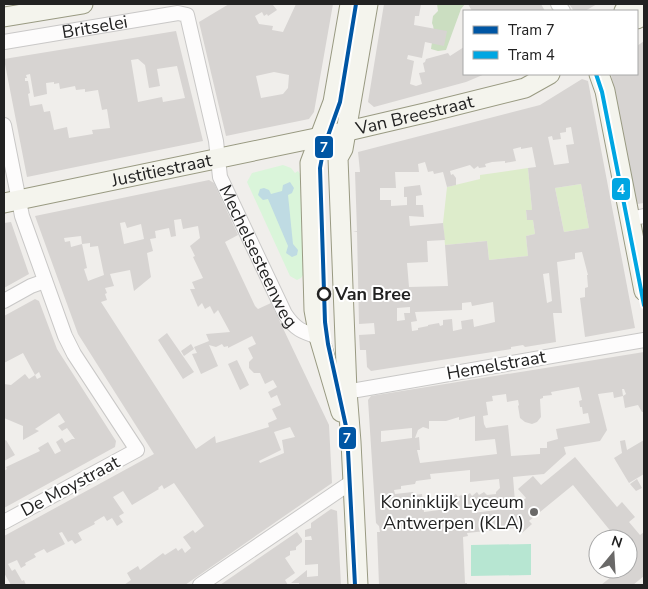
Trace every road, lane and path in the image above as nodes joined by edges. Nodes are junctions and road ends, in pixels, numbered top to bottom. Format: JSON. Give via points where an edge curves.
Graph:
{"nodes":[{"id":1,"x":83,"y":4,"type":"edge"},
{"id":2,"x":350,"y":4,"type":"edge"},
{"id":3,"x":368,"y":4,"type":"edge"},
{"id":4,"x":187,"y":15,"type":"joint"},
{"id":5,"x":4,"y":17,"type":"edge"},
{"id":6,"x":4,"y":42,"type":"edge"},
{"id":7,"x":521,"y":75,"type":"edge"},
{"id":8,"x":548,"y":75,"type":"edge"},
{"id":9,"x":599,"y":75,"type":"edge"},
{"id":10,"x":483,"y":98,"type":"junction"},
{"id":11,"x":4,"y":125,"type":"edge"},
{"id":12,"x":346,"y":131,"type":"junction"},
{"id":13,"x":320,"y":137,"type":"junction"},
{"id":14,"x":218,"y":158,"type":"junction"},
{"id":15,"x":11,"y":201,"type":"edge"},
{"id":16,"x":637,"y":217,"type":"edge"},
{"id":17,"x":45,"y":281,"type":"junction"},
{"id":18,"x":644,"y":291,"type":"edge"},
{"id":19,"x":4,"y":301,"type":"edge"},
{"id":20,"x":319,"y":337,"type":"junction"},
{"id":21,"x":644,"y":340,"type":"edge"},
{"id":22,"x":341,"y":392,"type":"junction"},
{"id":23,"x":353,"y":481,"type":"junction"},
{"id":24,"x":4,"y":522,"type":"edge"},
{"id":25,"x":200,"y":585,"type":"edge"},
{"id":26,"x":358,"y":585,"type":"edge"}],
"edges":[{"from":1,"to":5,"type":"main road","name":"Britselei"},
{"from":2,"to":13,"type":"main road","name":"Mechelsesteenweg","via":[[333,102]]},
{"from":3,"to":12,"type":"main road","name":"Mechelsesteenweg"},
{"from":4,"to":6,"type":"street","name":"Britselei","via":[[178,13]]},
{"from":4,"to":14,"type":"street","name":"Mechelsesteenweg"},
{"from":7,"to":10,"type":"main road","name":"Van Breestraat"},
{"from":8,"to":10,"type":"main road","name":"Van Breestraat","via":[[525,88]]},
{"from":9,"to":16,"type":"main road"},
{"from":10,"to":12,"type":"main road","name":"Van Breestraat"},
{"from":11,"to":15,"type":"street"},
{"from":12,"to":13,"type":"main road","name":"Van Breestraat"},
{"from":12,"to":22,"type":"main road","name":"Mechelsesteenweg","via":[[338,158]]},
{"from":13,"to":14,"type":"main road","name":"Justitiestraat"},
{"from":13,"to":20,"type":"main road","name":"Mechelsesteenweg","via":[[310,163],[314,310]]},
{"from":14,"to":15,"type":"main road","name":"Justitiestraat"},
{"from":14,"to":20,"type":"street","name":"Mechelsesteenweg","via":[[220,177],[285,314],[296,328]]},
{"from":15,"to":17,"type":"street","via":[[22,216]]},
{"from":16,"to":18,"type":"main road"},
{"from":17,"to":19,"type":"street"},
{"from":17,"to":24,"type":"street","name":"De Moystraat","via":[[69,345],[137,450]]},
{"from":20,"to":22,"type":"main road","name":"Mechelsesteenweg"},
{"from":21,"to":22,"type":"street","name":"Hemelstraat"},
{"from":22,"to":23,"type":"main road","name":"Mechelsesteenweg","via":[[351,442]]},
{"from":23,"to":25,"type":"street"},
{"from":23,"to":26,"type":"main road","name":"Mechelsesteenweg"}]}
